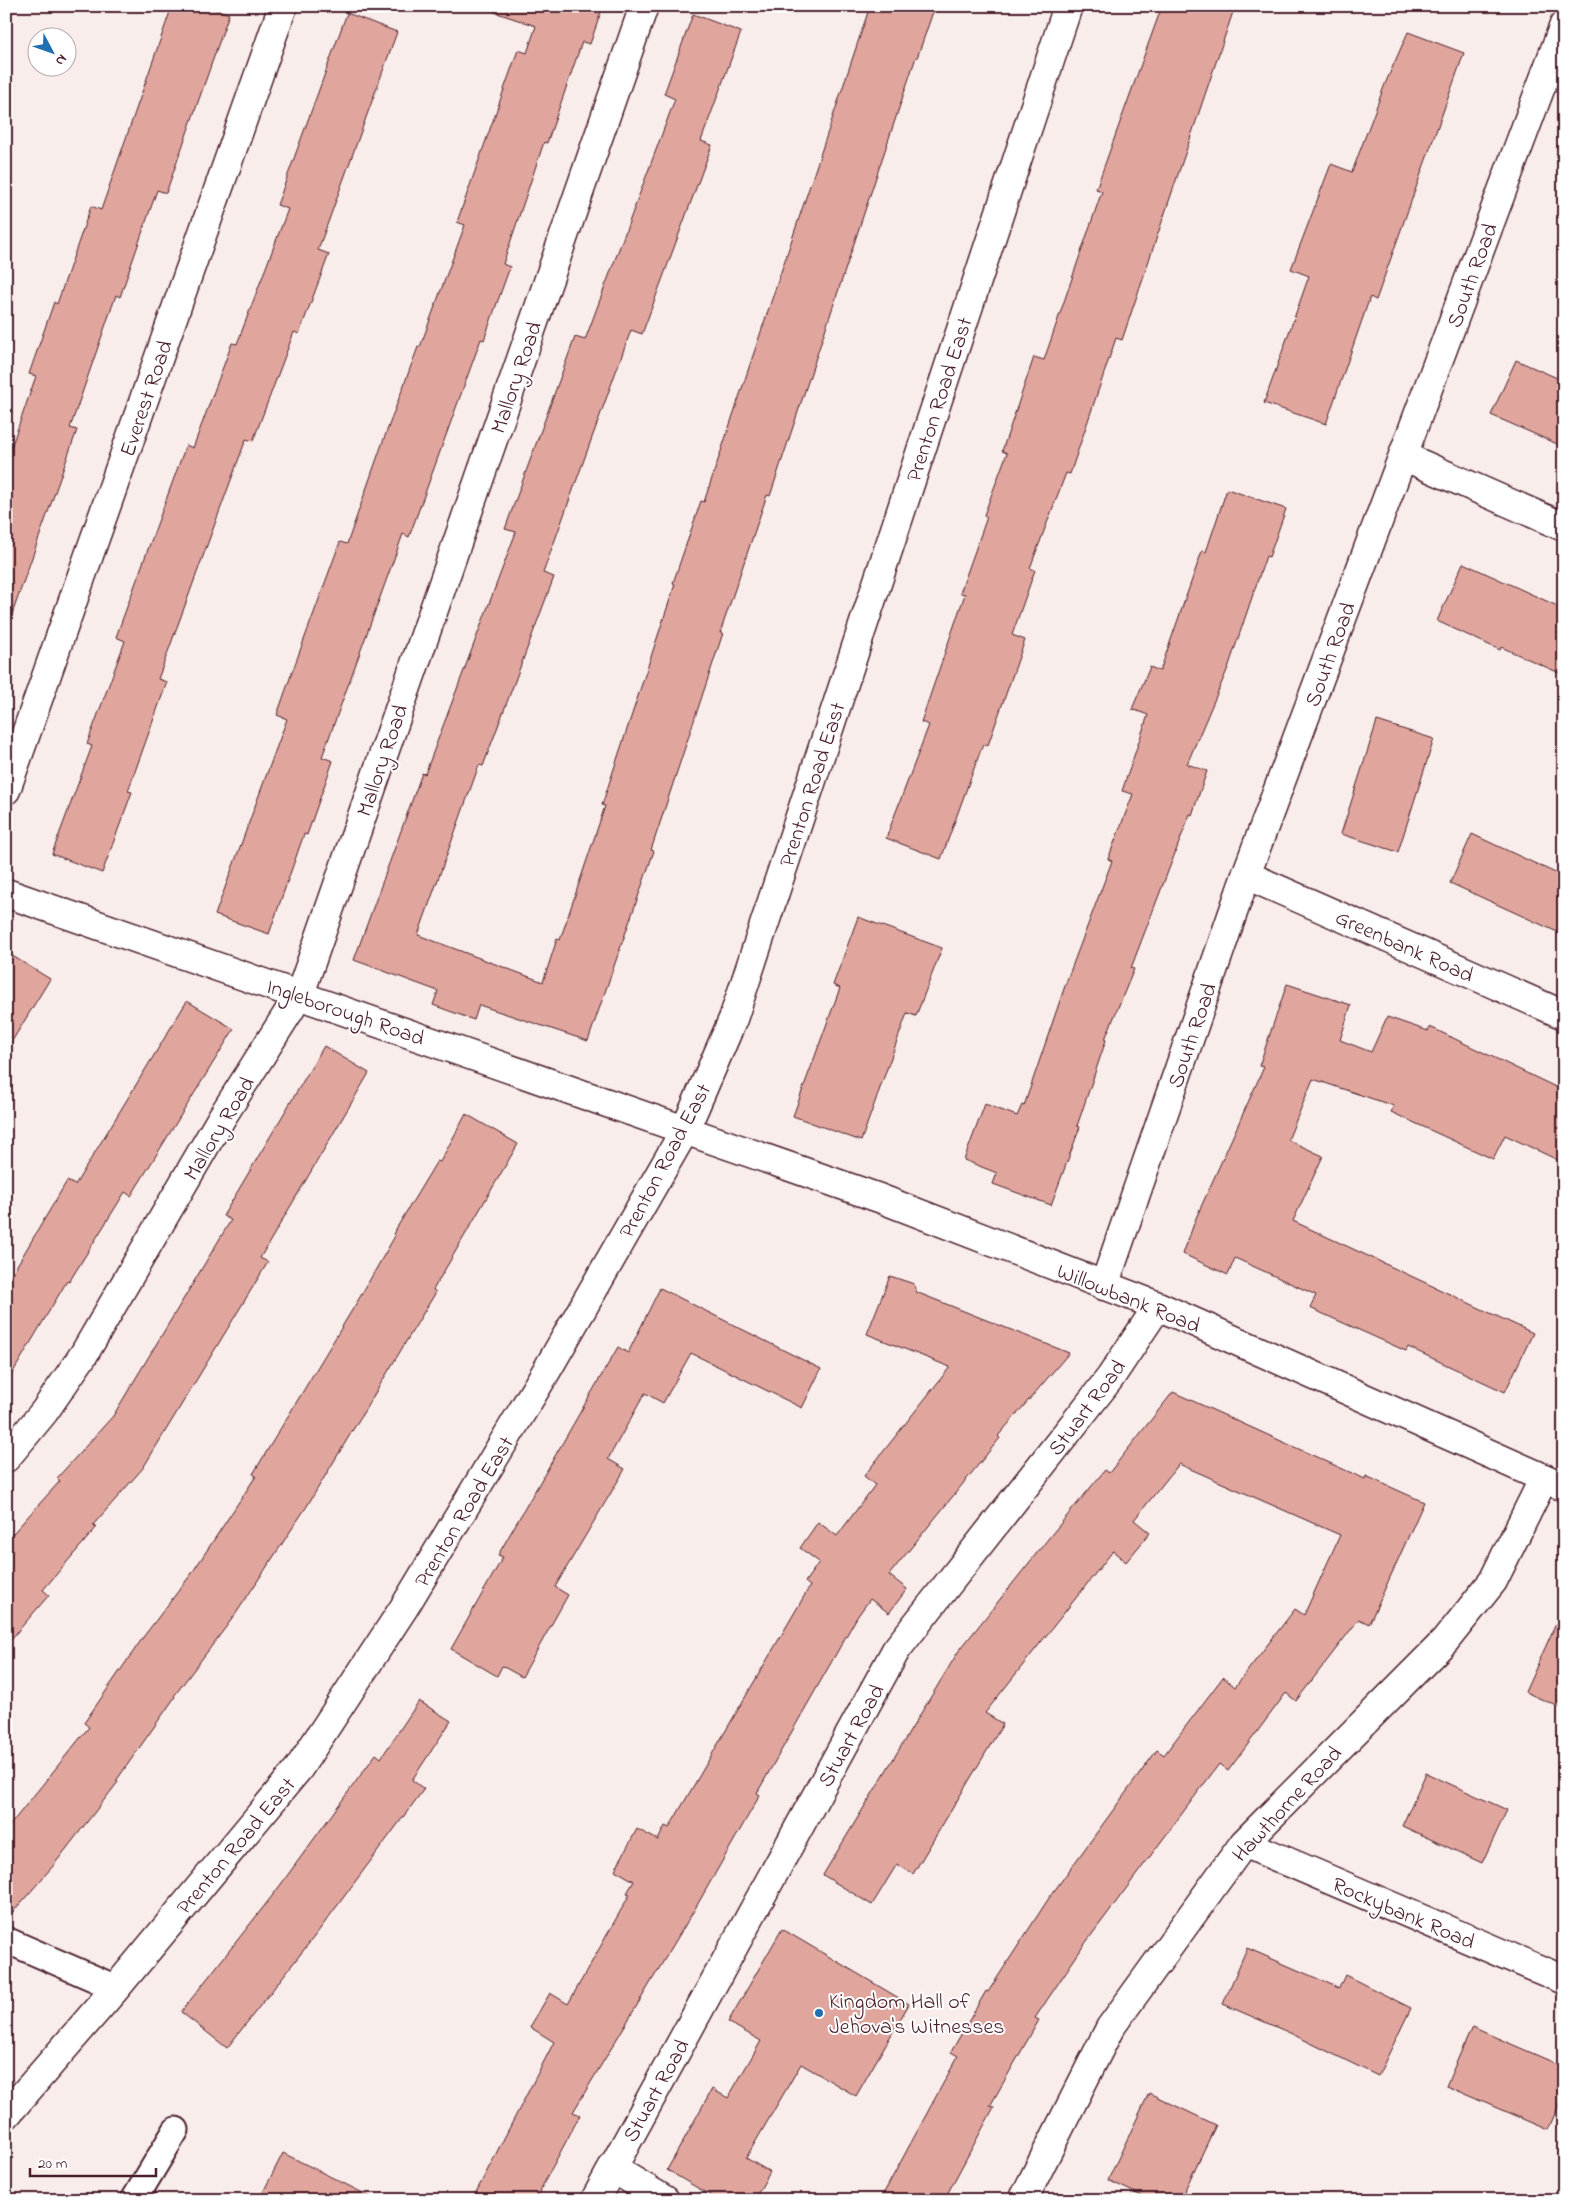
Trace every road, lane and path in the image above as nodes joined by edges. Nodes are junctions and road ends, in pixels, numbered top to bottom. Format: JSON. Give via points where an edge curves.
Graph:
{"nodes":[{"id":1,"x":283,"y":6,"type":"edge"},
{"id":2,"x":644,"y":6,"type":"edge"},
{"id":3,"x":1068,"y":6,"type":"edge"},
{"id":4,"x":1564,"y":26,"type":"edge"},
{"id":5,"x":1403,"y":456,"type":"junction"},
{"id":6,"x":1564,"y":527,"type":"edge"},
{"id":7,"x":6,"y":790,"type":"edge"},
{"id":8,"x":1246,"y":875,"type":"junction"},
{"id":9,"x":6,"y":893,"type":"edge"},
{"id":10,"x":300,"y":994,"type":"junction"},
{"id":11,"x":1564,"y":1015,"type":"edge"},
{"id":12,"x":685,"y":1130,"type":"junction"},
{"id":13,"x":1104,"y":1286,"type":"junction"},
{"id":14,"x":1158,"y":1306,"type":"junction"},
{"id":15,"x":6,"y":1458,"type":"edge"},
{"id":16,"x":1554,"y":1483,"type":"edge"},
{"id":17,"x":1244,"y":1843,"type":"junction"},
{"id":18,"x":6,"y":1940,"type":"edge"},
{"id":19,"x":1564,"y":1980,"type":"edge"},
{"id":20,"x":116,"y":1988,"type":"junction"},
{"id":21,"x":6,"y":2115,"type":"edge"},
{"id":22,"x":176,"y":2130,"type":"dead end"},
{"id":23,"x":612,"y":2168,"type":"junction"},
{"id":24,"x":134,"y":2200,"type":"edge"},
{"id":25,"x":595,"y":2200,"type":"edge"},
{"id":26,"x":665,"y":2200,"type":"edge"},
{"id":27,"x":1023,"y":2200,"type":"edge"}],
"edges":[{"from":1,"to":7,"type":"street","name":"Everest Road"},
{"from":2,"to":10,"type":"street","name":"Mallory Road"},
{"from":3,"to":12,"type":"street","name":"Prenton Road East","via":[[733,1018]]},
{"from":4,"to":5,"type":"street","name":"South Road"},
{"from":5,"to":6,"type":"street"},
{"from":5,"to":8,"type":"street","name":"South Road"},
{"from":8,"to":11,"type":"street","name":"Greenbank Road"},
{"from":8,"to":13,"type":"street","name":"South Road"},
{"from":9,"to":10,"type":"street","name":"Ingleborough Road"},
{"from":10,"to":12,"type":"street","name":"Ingleborough Road"},
{"from":10,"to":15,"type":"street","name":"Mallory Road","via":[[222,1118],[84,1354],[44,1412]]},
{"from":12,"to":13,"type":"street","name":"Willowbank Road","via":[[879,1198]]},
{"from":12,"to":20,"type":"street","name":"Prenton Road East","via":[[547,1370],[405,1606],[299,1768]]},
{"from":13,"to":14,"type":"street","name":"Willowbank Road"},
{"from":14,"to":16,"type":"street","name":"Willowbank Road"},
{"from":14,"to":23,"type":"street","name":"Stuart Road","via":[[1110,1378],[896,1650]]},
{"from":16,"to":17,"type":"street","name":"Hawthorne Road","via":[[1493,1581],[1445,1641]]},
{"from":17,"to":19,"type":"street","name":"Rockybank Road"},
{"from":17,"to":27,"type":"street","name":"Hawthorne Road","via":[[1110,2028]]},
{"from":18,"to":20,"type":"lane"},
{"from":20,"to":21,"type":"street","name":"Prenton Road East"},
{"from":22,"to":24,"type":"lane"},
{"from":23,"to":25,"type":"street","name":"Stuart Road"},
{"from":23,"to":26,"type":"street"}]}
